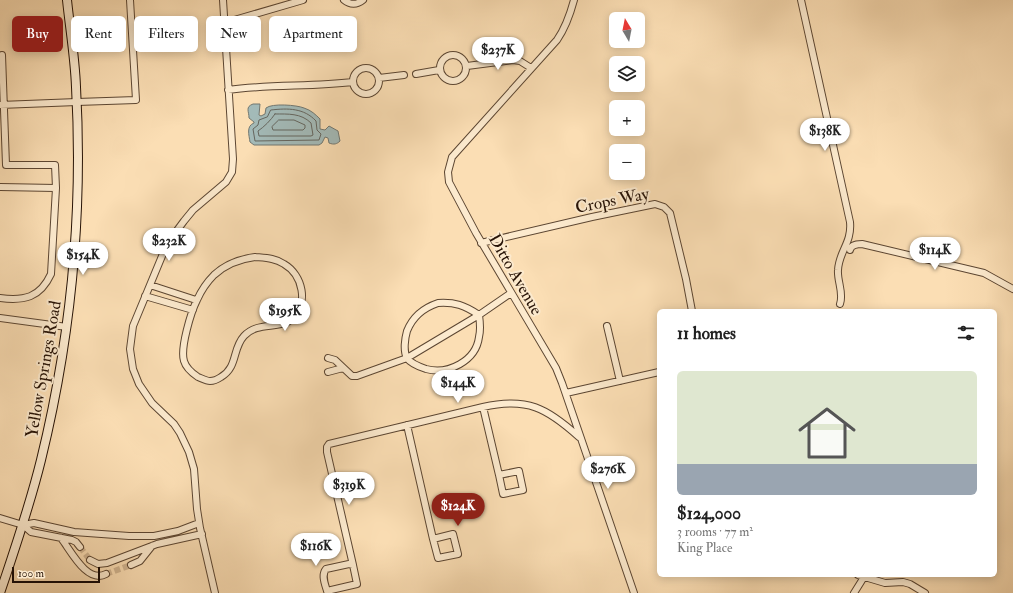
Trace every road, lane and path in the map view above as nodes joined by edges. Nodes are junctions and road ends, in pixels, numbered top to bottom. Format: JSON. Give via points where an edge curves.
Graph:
{"nodes":[{"id":1,"x":67,"y":0,"type":"edge"},
{"id":2,"x":130,"y":0,"type":"edge"},
{"id":3,"x":223,"y":0,"type":"edge"},
{"id":4,"x":303,"y":0,"type":"edge"},
{"id":5,"x":344,"y":0,"type":"edge"},
{"id":6,"x":363,"y":0,"type":"edge"},
{"id":7,"x":574,"y":0,"type":"edge"},
{"id":8,"x":801,"y":0,"type":"edge"},
{"id":9,"x":224,"y":16,"type":"edge"},
{"id":10,"x":248,"y":16,"type":"edge"},
{"id":11,"x":226,"y":52,"type":"edge"},
{"id":12,"x":2,"y":55,"type":"dead end"},
{"id":13,"x":467,"y":66,"type":"junction"},
{"id":14,"x":531,"y":68,"type":"junction"},
{"id":15,"x":439,"y":70,"type":"junction"},
{"id":16,"x":416,"y":74,"type":"dead end"},
{"id":17,"x":404,"y":75,"type":"dead end"},
{"id":18,"x":379,"y":78,"type":"junction"},
{"id":19,"x":353,"y":82,"type":"junction"},
{"id":20,"x":228,"y":90,"type":"junction"},
{"id":21,"x":77,"y":102,"type":"junction"},
{"id":22,"x":2,"y":105,"type":"edge"},
{"id":23,"x":0,"y":186,"type":"edge"},
{"id":24,"x":56,"y":188,"type":"junction"},
{"id":25,"x":482,"y":242,"type":"junction"},
{"id":26,"x":850,"y":250,"type":"dead end"},
{"id":27,"x":150,"y":285,"type":"junction"},
{"id":28,"x":1013,"y":289,"type":"edge"},
{"id":29,"x":511,"y":293,"type":"junction"},
{"id":30,"x":145,"y":296,"type":"junction"},
{"id":31,"x":0,"y":298,"type":"edge"},
{"id":32,"x":196,"y":300,"type":"junction"},
{"id":33,"x":840,"y":304,"type":"dead end"},
{"id":34,"x":692,"y":309,"type":"edge"},
{"id":35,"x":193,"y":310,"type":"junction"},
{"id":36,"x":479,"y":315,"type":"junction"},
{"id":37,"x":0,"y":318,"type":"edge"},
{"id":38,"x":607,"y":326,"type":"dead end"},
{"id":39,"x":67,"y":327,"type":"junction"},
{"id":40,"x":328,"y":358,"type":"dead end"},
{"id":41,"x":407,"y":358,"type":"junction"},
{"id":42,"x":343,"y":368,"type":"junction"},
{"id":43,"x":328,"y":372,"type":"dead end"},
{"id":44,"x":657,"y":372,"type":"edge"},
{"id":45,"x":620,"y":381,"type":"junction"},
{"id":46,"x":566,"y":393,"type":"junction"},
{"id":47,"x":483,"y":407,"type":"junction"},
{"id":48,"x":572,"y":412,"type":"junction"},
{"id":49,"x":561,"y":421,"type":"junction"},
{"id":50,"x":407,"y":426,"type":"junction"},
{"id":51,"x":580,"y":438,"type":"junction"},
{"id":52,"x":499,"y":475,"type":"junction"},
{"id":53,"x":0,"y":518,"type":"edge"},
{"id":54,"x":23,"y":524,"type":"junction"},
{"id":55,"x":200,"y":529,"type":"junction"},
{"id":56,"x":61,"y":538,"type":"junction"},
{"id":57,"x":434,"y":539,"type":"junction"},
{"id":58,"x":152,"y":546,"type":"junction"},
{"id":59,"x":80,"y":547,"type":"tunnel mouth"},
{"id":60,"x":90,"y":560,"type":"dead end"},
{"id":61,"x":131,"y":565,"type":"tunnel mouth"},
{"id":62,"x":353,"y":565,"type":"junction"},
{"id":63,"x":106,"y":574,"type":"tunnel mouth"},
{"id":64,"x":861,"y":577,"type":"edge"},
{"id":65,"x":864,"y":577,"type":"edge"},
{"id":66,"x":0,"y":593,"type":"edge"},
{"id":67,"x":215,"y":593,"type":"edge"},
{"id":68,"x":634,"y":593,"type":"edge"},
{"id":69,"x":854,"y":593,"type":"edge"},
{"id":70,"x":924,"y":593,"type":"edge"}],
"edges":[{"from":1,"to":21,"type":"main road","name":"Yellow Springs Road"},
{"from":2,"to":21,"type":"street","via":[[136,100]]},
{"from":3,"to":9,"type":"street"},
{"from":4,"to":10,"type":"street"},
{"from":5,"to":6,"type":"street","via":[[350,4]]},
{"from":7,"to":14,"type":"street","name":"Ditto Avenue","via":[[563,32]]},
{"from":8,"to":33,"type":"street","via":[[850,222],[851,232],[838,264],[838,282],[842,299]]},
{"from":11,"to":20,"type":"street"},
{"from":12,"to":22,"type":"street"},
{"from":13,"to":14,"type":"street","via":[[513,60]]},
{"from":13,"to":15,"type":"street","via":[[464,60],[451,55],[440,63]]},
{"from":13,"to":15,"type":"street","via":[[462,79],[455,82],[448,81]]},
{"from":14,"to":25,"type":"street","name":"Ditto Avenue","via":[[456,151],[449,165],[449,182]]},
{"from":15,"to":16,"type":"street"},
{"from":17,"to":18,"type":"street"},
{"from":18,"to":19,"type":"street","via":[[376,72],[364,68],[358,70]]},
{"from":18,"to":19,"type":"street","via":[[377,88],[368,94],[358,92]]},
{"from":19,"to":20,"type":"street"},
{"from":20,"to":27,"type":"street","via":[[233,159],[231,177],[184,221],[167,244]]},
{"from":21,"to":22,"type":"street"},
{"from":21,"to":39,"type":"main road","name":"Yellow Springs Road","via":[[77,215]]},
{"from":22,"to":24,"type":"street","via":[[6,165],[55,165]]},
{"from":23,"to":24,"type":"street"},
{"from":24,"to":31,"type":"street","via":[[51,274],[47,282],[39,292],[26,298]]},
{"from":25,"to":29,"type":"street","name":"Ditto Avenue"},
{"from":25,"to":34,"type":"street","name":"Crops Way","via":[[649,205],[660,205],[670,213]]},
{"from":26,"to":28,"type":"street","via":[[852,246],[862,244],[984,273]]},
{"from":27,"to":30,"type":"street"},
{"from":27,"to":32,"type":"street"},
{"from":29,"to":36,"type":"street"},
{"from":29,"to":46,"type":"street","name":"Ditto Avenue","via":[[556,368]]},
{"from":30,"to":35,"type":"street"},
{"from":30,"to":55,"type":"street","via":[[131,336],[133,369],[152,403],[174,424],[189,452],[194,468]]},
{"from":32,"to":35,"type":"street"},
{"from":32,"to":35,"type":"street","via":[[214,275],[228,265],[255,257],[272,258],[285,264],[300,282],[302,293],[297,313],[291,319],[285,323],[253,329],[244,336],[226,374],[209,381],[194,374],[184,362],[184,340]]},
{"from":36,"to":41,"type":"street"},
{"from":36,"to":41,"type":"street","via":[[477,345],[472,353],[455,367],[433,371]]},
{"from":36,"to":41,"type":"street","via":[[454,303],[438,303],[428,307],[411,322],[406,333]]},
{"from":37,"to":39,"type":"street"},
{"from":38,"to":45,"type":"street"},
{"from":39,"to":54,"type":"main road","name":"Yellow Springs Road","via":[[44,447]]},
{"from":40,"to":42,"type":"street"},
{"from":41,"to":42,"type":"street","via":[[357,376],[352,376]]},
{"from":42,"to":43,"type":"street"},
{"from":44,"to":45,"type":"street"},
{"from":45,"to":46,"type":"street"},
{"from":46,"to":48,"type":"street","name":"Ditto Avenue"},
{"from":47,"to":49,"type":"street","via":[[503,403],[529,405]]},
{"from":47,"to":50,"type":"street"},
{"from":47,"to":52,"type":"street"},
{"from":48,"to":49,"type":"street"},
{"from":48,"to":51,"type":"street","name":"Ditto Avenue"},
{"from":49,"to":51,"type":"street"},
{"from":50,"to":57,"type":"street"},
{"from":50,"to":62,"type":"street","via":[[327,445]]},
{"from":51,"to":68,"type":"street","name":"Ditto Avenue"},
{"from":52,"to":52,"type":"street","via":[[503,494],[523,490],[519,471]]},
{"from":53,"to":54,"type":"street"},
{"from":54,"to":55,"type":"street","via":[[34,523],[74,532],[130,536],[154,536]]},
{"from":54,"to":56,"type":"street","via":[[31,532]]},
{"from":54,"to":66,"type":"main road","name":"Yellow Springs Road"},
{"from":55,"to":58,"type":"street"},
{"from":55,"to":67,"type":"street"},
{"from":56,"to":59,"type":"street","via":[[76,542]]},
{"from":56,"to":63,"type":"street","via":[[90,574],[98,577]]},
{"from":57,"to":57,"type":"street","via":[[438,558],[458,554],[454,534]]},
{"from":58,"to":60,"type":"street","via":[[107,563],[98,564]]},
{"from":58,"to":61,"type":"street","via":[[140,561]]},
{"from":62,"to":62,"type":"street","via":[[326,570],[323,574],[327,590],[358,584]]},
{"from":64,"to":69,"type":"street"},
{"from":65,"to":70,"type":"street","via":[[885,583],[904,582]]}]}
